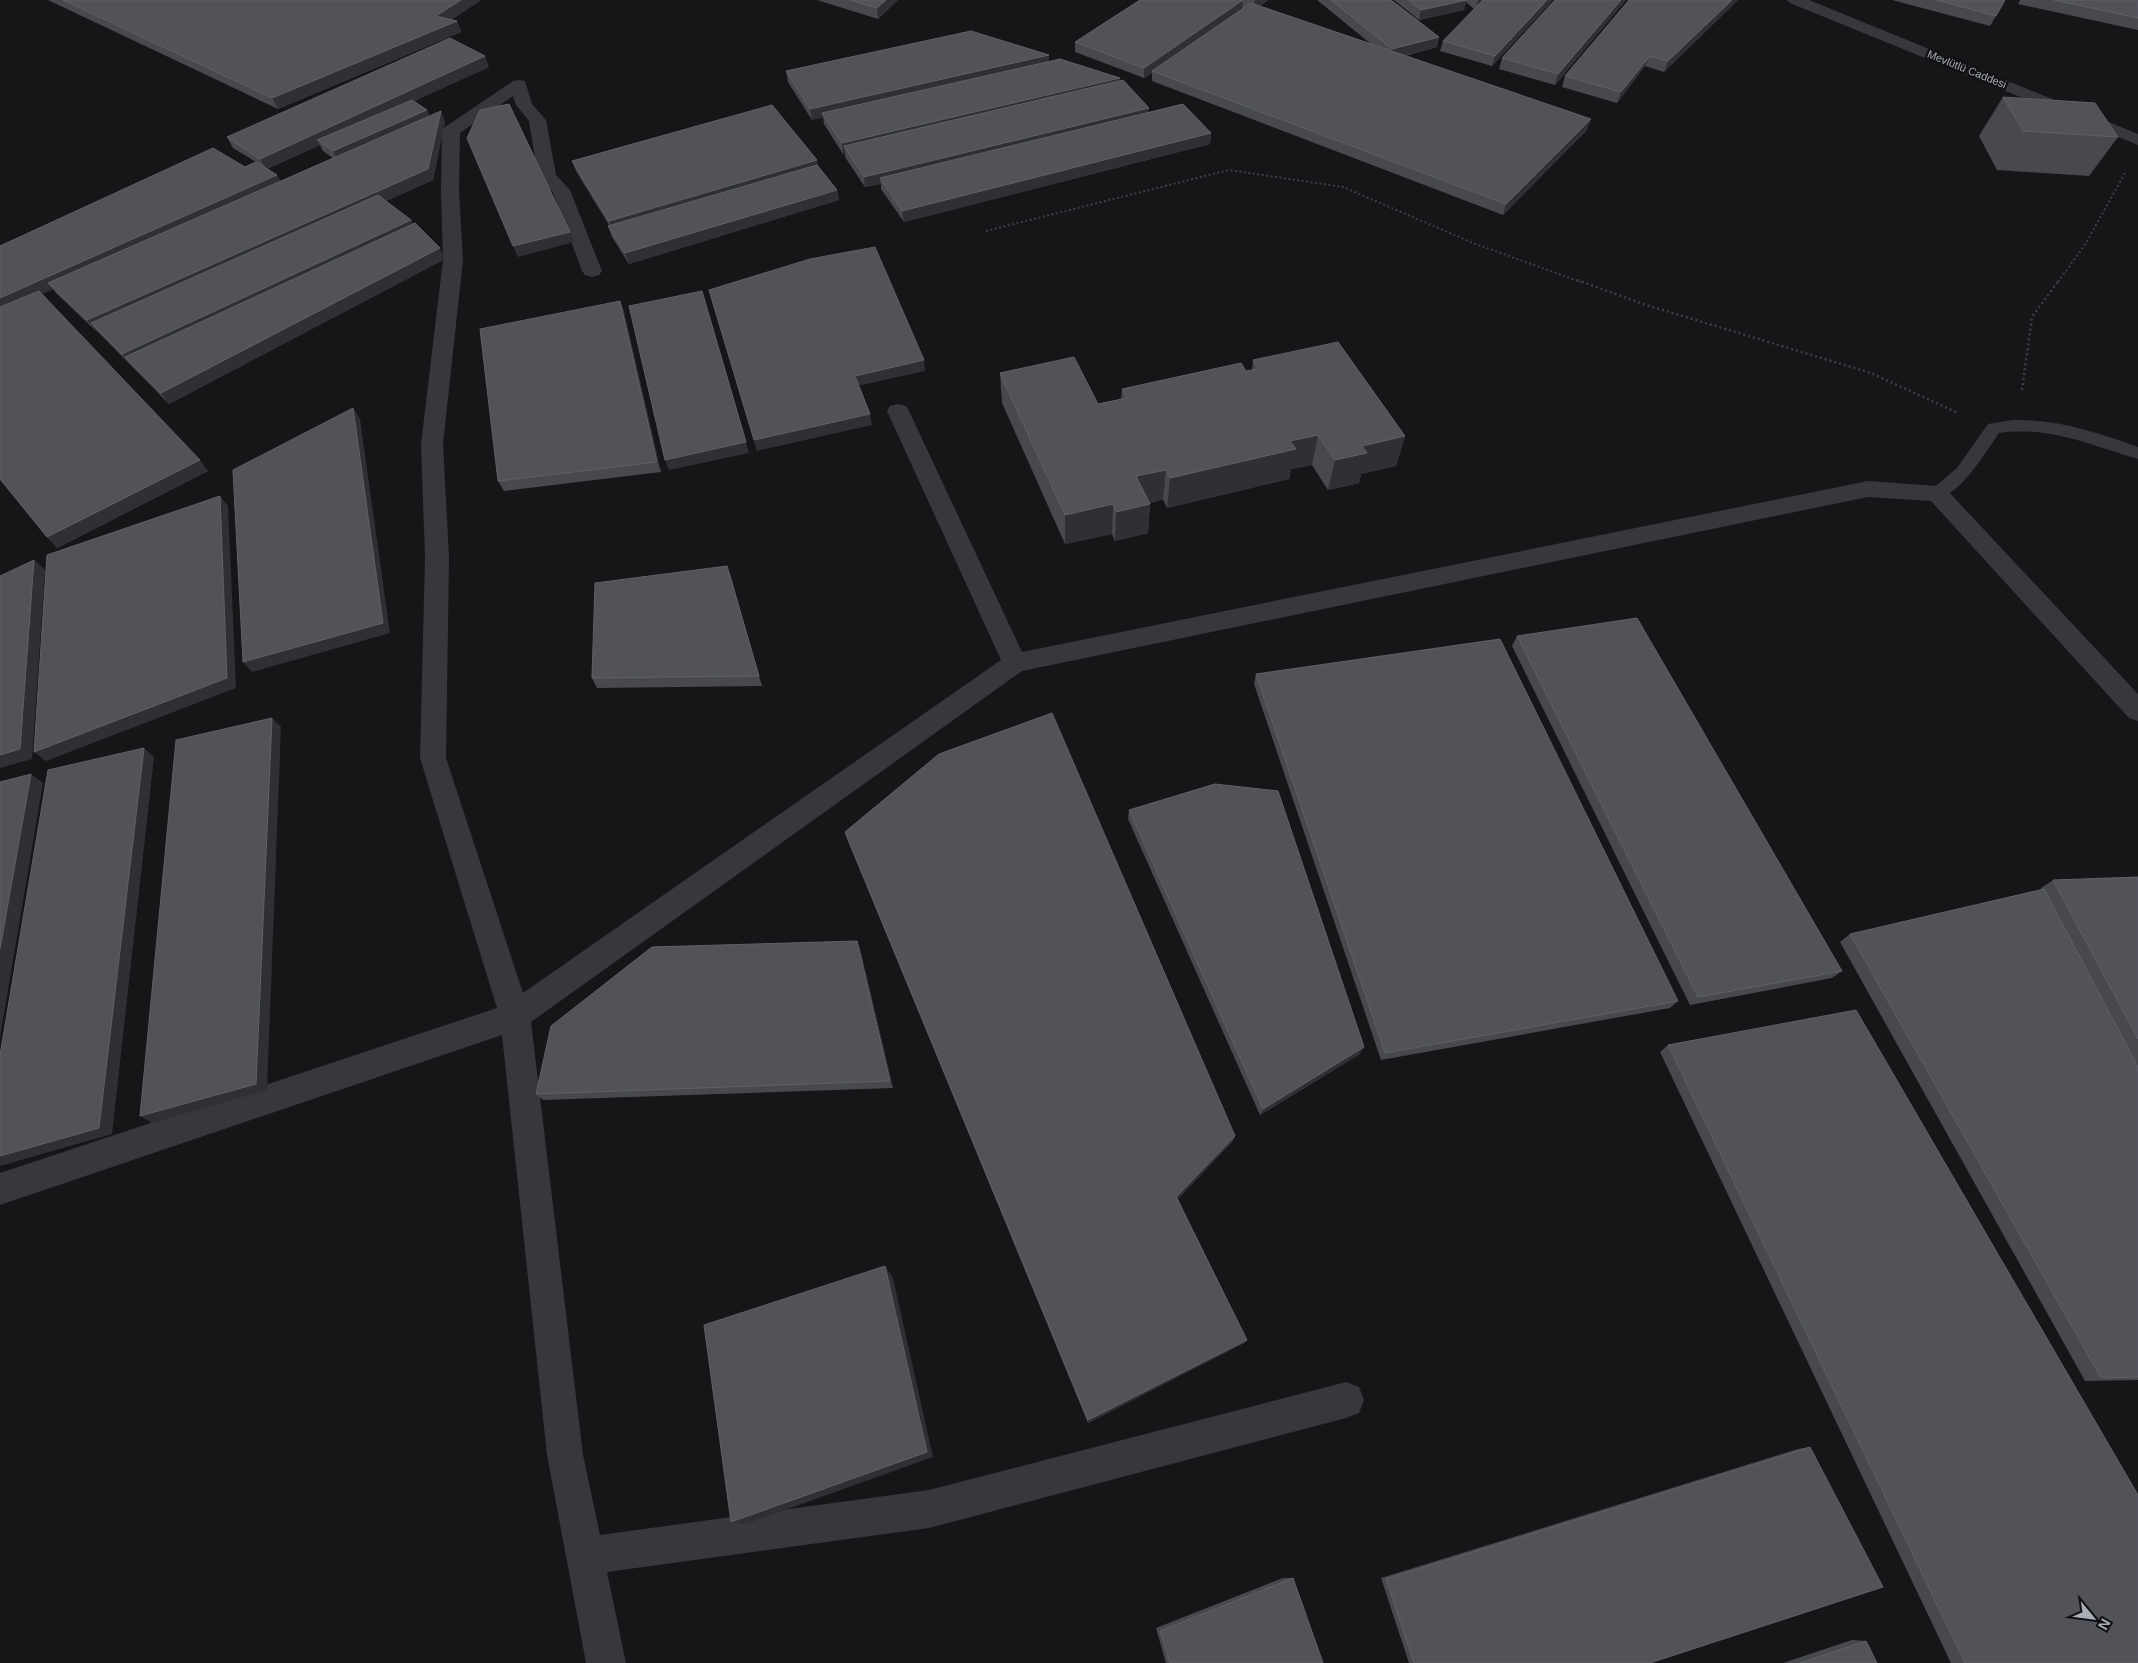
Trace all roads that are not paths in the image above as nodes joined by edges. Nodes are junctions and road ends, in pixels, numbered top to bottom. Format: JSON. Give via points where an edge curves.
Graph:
{"nodes":[{"id":1,"x":1795,"y":0,"type":"edge"},
{"id":2,"x":2138,"y":140,"type":"edge"},
{"id":3,"x":592,"y":271,"type":"dead end"},
{"id":4,"x":898,"y":411,"type":"dead end"},
{"id":5,"x":2138,"y":453,"type":"edge"},
{"id":6,"x":1937,"y":494,"type":"junction"},
{"id":7,"x":1015,"y":663,"type":"junction"},
{"id":8,"x":2138,"y":712,"type":"edge"},
{"id":9,"x":515,"y":1016,"type":"junction"},
{"id":10,"x":0,"y":1189,"type":"edge"},
{"id":11,"x":1346,"y":1400,"type":"dead end"},
{"id":12,"x":586,"y":1556,"type":"junction"},
{"id":13,"x":606,"y":1663,"type":"edge"}],
"edges":[{"from":1,"to":2,"type":"street","name":"Mevlütlü Caddesi"},
{"from":3,"to":9,"type":"street","via":[[561,190],[547,177],[537,120],[524,105],[519,86],[451,131],[453,260],[432,444],[437,558],[433,758]]},
{"from":4,"to":7,"type":"street"},
{"from":5,"to":6,"type":"lane","via":[[2052,426],[2013,424],[1994,428],[1963,472]]},
{"from":6,"to":7,"type":"street","via":[[1868,489]]},
{"from":6,"to":8,"type":"street"},
{"from":7,"to":9,"type":"street"},
{"from":9,"to":10,"type":"street"},
{"from":9,"to":12,"type":"street","via":[[565,1455]]},
{"from":11,"to":12,"type":"street","via":[[929,1508]]},
{"from":12,"to":13,"type":"street"}]}
